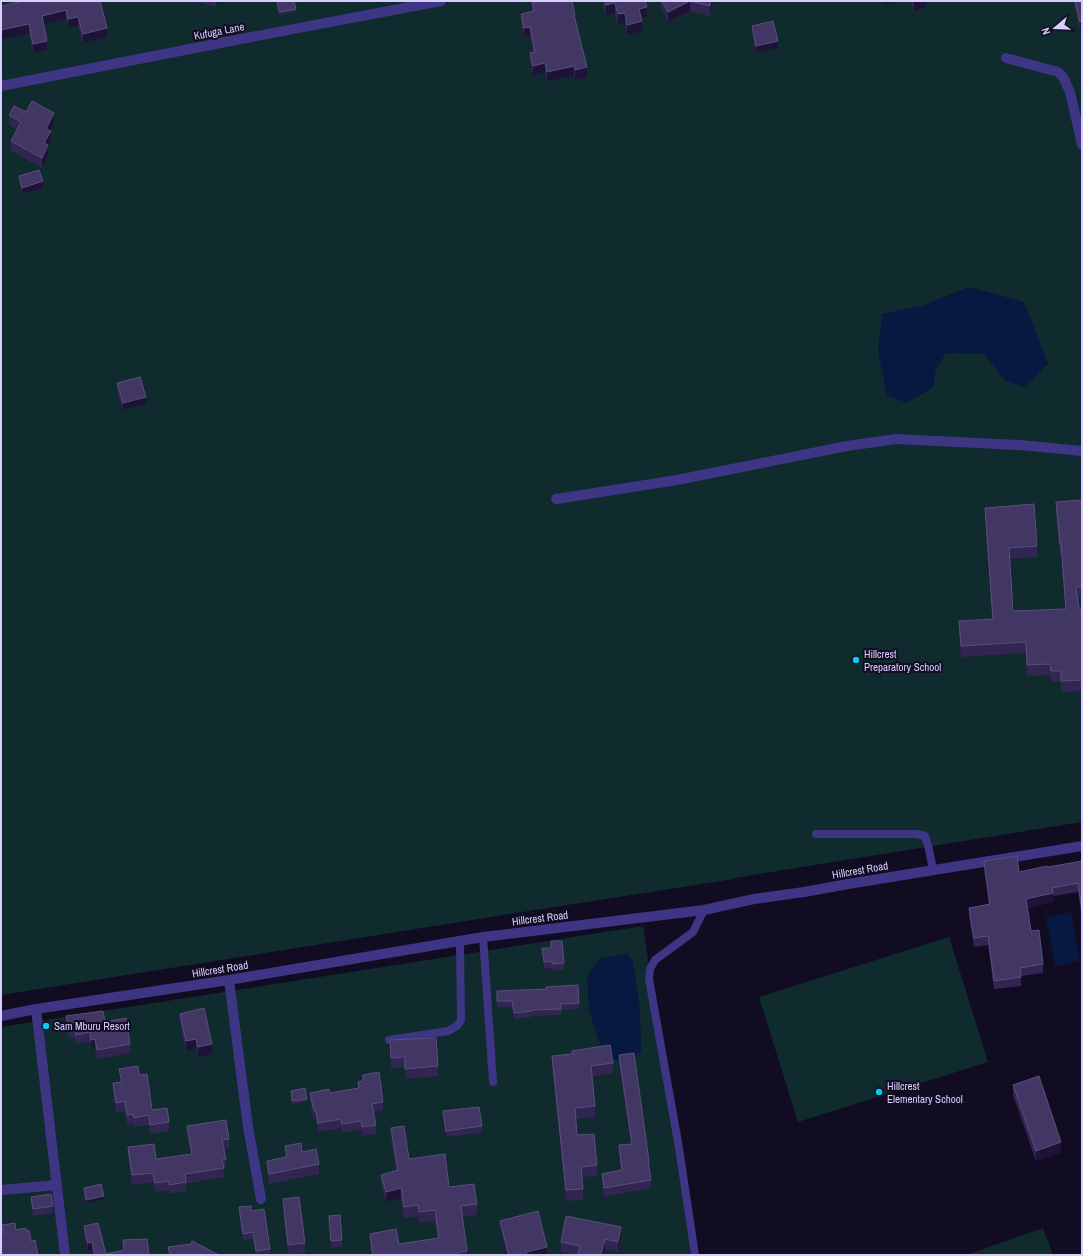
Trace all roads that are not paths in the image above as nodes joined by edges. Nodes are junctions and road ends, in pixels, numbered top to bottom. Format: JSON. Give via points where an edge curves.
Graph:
{"nodes":[{"id":1,"x":441,"y":1,"type":"edge"},
{"id":2,"x":1006,"y":58,"type":"dead end"},
{"id":3,"x":1,"y":86,"type":"edge"},
{"id":4,"x":1082,"y":145,"type":"edge"},
{"id":5,"x":1082,"y":451,"type":"edge"},
{"id":6,"x":556,"y":499,"type":"dead end"},
{"id":7,"x":816,"y":834,"type":"dead end"},
{"id":8,"x":1082,"y":846,"type":"edge"},
{"id":9,"x":933,"y":870,"type":"junction"},
{"id":10,"x":704,"y":910,"type":"junction"},
{"id":11,"x":483,"y":937,"type":"junction"},
{"id":12,"x":460,"y":941,"type":"junction"},
{"id":13,"x":228,"y":980,"type":"junction"},
{"id":14,"x":36,"y":1009,"type":"junction"},
{"id":15,"x":1,"y":1016,"type":"edge"},
{"id":16,"x":389,"y":1040,"type":"edge"},
{"id":17,"x":493,"y":1082,"type":"dead end"},
{"id":18,"x":57,"y":1185,"type":"junction"},
{"id":19,"x":1,"y":1190,"type":"edge"},
{"id":20,"x":261,"y":1199,"type":"dead end"},
{"id":21,"x":65,"y":1255,"type":"edge"},
{"id":22,"x":695,"y":1255,"type":"edge"}],
"edges":[{"from":1,"to":3,"type":"street","name":"Kufuga Lane"},
{"from":2,"to":4,"type":"street","via":[[1058,72],[1064,77]]},
{"from":5,"to":6,"type":"street","via":[[896,439],[847,446],[677,480]]},
{"from":7,"to":9,"type":"lane","via":[[925,836]]},
{"from":8,"to":9,"type":"street","name":"Hillcrest Road"},
{"from":9,"to":10,"type":"street","name":"Hillcrest Road","via":[[754,899]]},
{"from":10,"to":11,"type":"street","name":"Hillcrest Road"},
{"from":10,"to":22,"type":"lane","via":[[693,932],[655,960],[650,969],[649,980]]},
{"from":11,"to":12,"type":"street","name":"Hillcrest Road"},
{"from":11,"to":17,"type":"lane"},
{"from":12,"to":13,"type":"street","name":"Hillcrest Road"},
{"from":12,"to":16,"type":"lane","via":[[461,1020],[457,1026],[448,1031]]},
{"from":13,"to":14,"type":"street","name":"Hillcrest Road"},
{"from":13,"to":20,"type":"street"},
{"from":14,"to":15,"type":"street","name":"Hillcrest Road"},
{"from":14,"to":18,"type":"street"},
{"from":18,"to":19,"type":"street"},
{"from":18,"to":21,"type":"street"}]}
